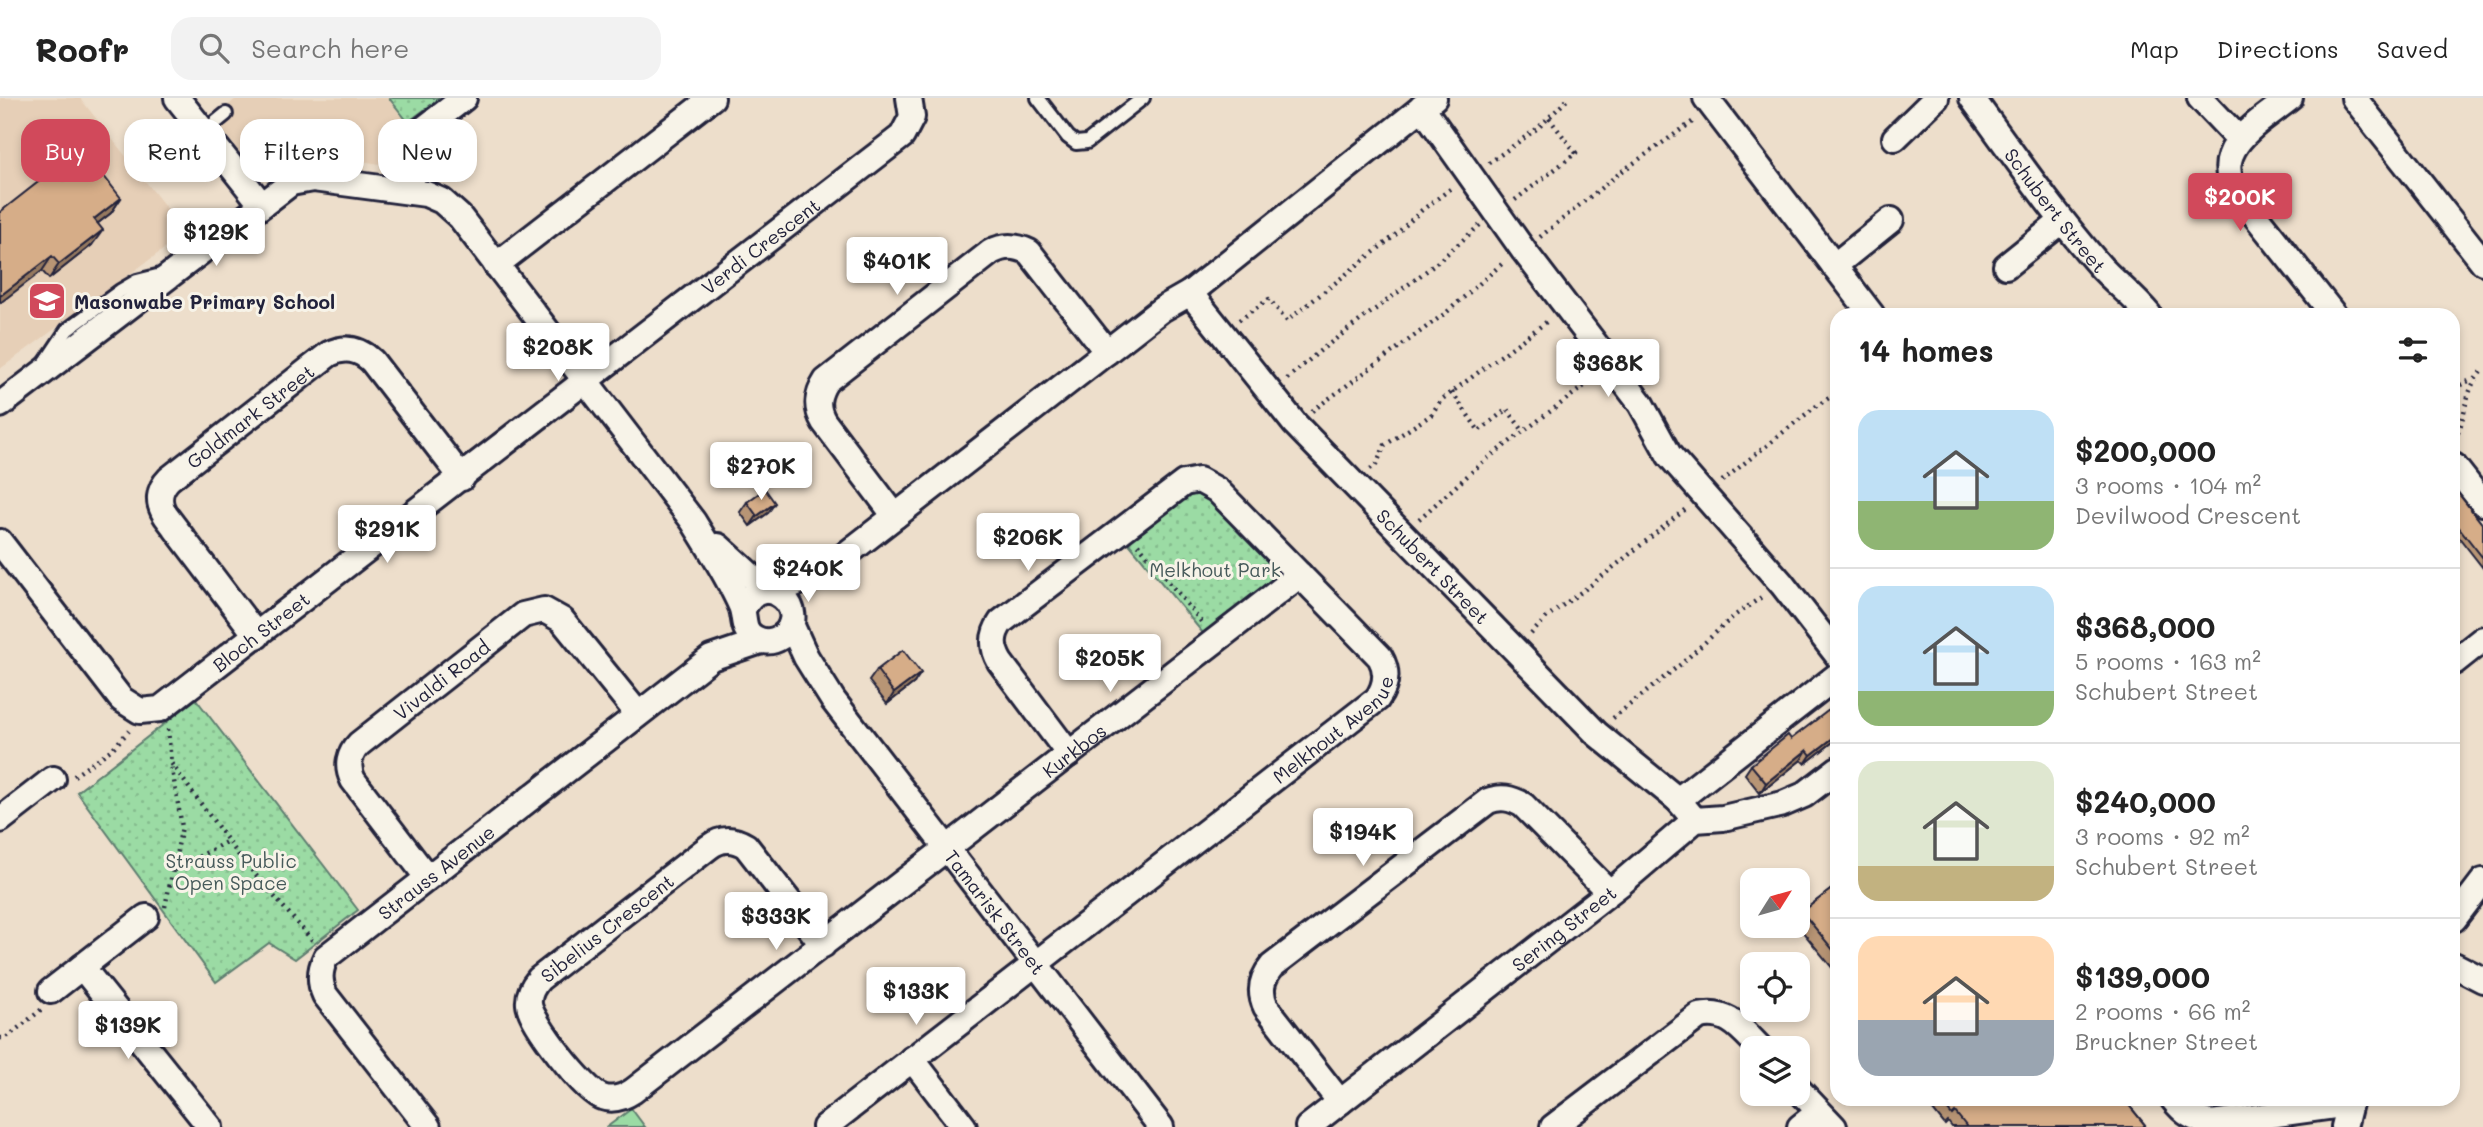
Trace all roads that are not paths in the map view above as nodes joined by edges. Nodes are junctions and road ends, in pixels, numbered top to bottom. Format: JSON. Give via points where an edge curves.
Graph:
{"nodes":[{"id":1,"x":177,"y":98,"type":"edge"},
{"id":2,"x":464,"y":98,"type":"edge"},
{"id":3,"x":712,"y":98,"type":"edge"},
{"id":4,"x":909,"y":98,"type":"edge"},
{"id":5,"x":1038,"y":98,"type":"edge"},
{"id":6,"x":1143,"y":98,"type":"edge"},
{"id":7,"x":1706,"y":98,"type":"edge"},
{"id":8,"x":1936,"y":98,"type":"edge"},
{"id":9,"x":1972,"y":98,"type":"edge"},
{"id":10,"x":2200,"y":98,"type":"edge"},
{"id":11,"x":2290,"y":98,"type":"edge"},
{"id":12,"x":2354,"y":98,"type":"edge"},
{"id":13,"x":1428,"y":103,"type":"edge"},
{"id":14,"x":226,"y":114,"type":"dead end"},
{"id":15,"x":194,"y":119,"type":"edge"},
{"id":16,"x":220,"y":119,"type":"edge"},
{"id":17,"x":1895,"y":138,"type":"dead end"},
{"id":18,"x":2239,"y":139,"type":"junction"},
{"id":19,"x":226,"y":160,"type":"edge"},
{"id":20,"x":411,"y":192,"type":"junction"},
{"id":21,"x":261,"y":205,"type":"junction"},
{"id":22,"x":1891,"y":220,"type":"dead end"},
{"id":23,"x":2063,"y":221,"type":"junction"},
{"id":24,"x":2483,"y":262,"type":"edge"},
{"id":25,"x":496,"y":265,"type":"junction"},
{"id":26,"x":1834,"y":266,"type":"junction"},
{"id":27,"x":2006,"y":266,"type":"dead end"},
{"id":28,"x":1189,"y":293,"type":"junction"},
{"id":29,"x":1867,"y":308,"type":"edge"},
{"id":30,"x":2143,"y":308,"type":"edge"},
{"id":31,"x":2329,"y":308,"type":"edge"},
{"id":32,"x":1107,"y":352,"type":"junction"},
{"id":33,"x":586,"y":382,"type":"junction"},
{"id":34,"x":0,"y":405,"type":"edge"},
{"id":35,"x":2460,"y":474,"type":"edge"},
{"id":36,"x":462,"y":478,"type":"junction"},
{"id":37,"x":2483,"y":503,"type":"edge"},
{"id":38,"x":895,"y":516,"type":"junction"},
{"id":39,"x":693,"y":521,"type":"junction"},
{"id":40,"x":0,"y":542,"type":"edge"},
{"id":41,"x":822,"y":573,"type":"junction"},
{"id":42,"x":1300,"y":575,"type":"junction"},
{"id":43,"x":771,"y":591,"type":"junction"},
{"id":44,"x":742,"y":613,"type":"junction"},
{"id":45,"x":792,"y":620,"type":"junction"},
{"id":46,"x":257,"y":636,"type":"junction"},
{"id":47,"x":2483,"y":639,"type":"edge"},
{"id":48,"x":764,"y":641,"type":"junction"},
{"id":49,"x":1830,"y":646,"type":"edge"},
{"id":50,"x":2460,"y":657,"type":"edge"},
{"id":51,"x":711,"y":658,"type":"junction"},
{"id":52,"x":1830,"y":680,"type":"edge"},
{"id":53,"x":833,"y":700,"type":"junction"},
{"id":54,"x":638,"y":714,"type":"junction"},
{"id":55,"x":1069,"y":754,"type":"junction"},
{"id":56,"x":1830,"y":775,"type":"edge"},
{"id":57,"x":53,"y":779,"type":"road end"},
{"id":58,"x":1678,"y":800,"type":"junction"},
{"id":59,"x":1,"y":818,"type":"edge"},
{"id":60,"x":1695,"y":820,"type":"junction"},
{"id":61,"x":947,"y":849,"type":"junction"},
{"id":62,"x":427,"y":877,"type":"junction"},
{"id":63,"x":2483,"y":881,"type":"edge"},
{"id":64,"x":1609,"y":892,"type":"junction"},
{"id":65,"x":157,"y":911,"type":"road end"},
{"id":66,"x":2460,"y":911,"type":"edge"},
{"id":67,"x":823,"y":945,"type":"junction"},
{"id":68,"x":1035,"y":963,"type":"junction"},
{"id":69,"x":82,"y":967,"type":"junction"},
{"id":70,"x":2460,"y":968,"type":"edge"},
{"id":71,"x":2483,"y":980,"type":"edge"},
{"id":72,"x":51,"y":991,"type":"road end"},
{"id":73,"x":1748,"y":1036,"type":"edge"},
{"id":74,"x":912,"y":1059,"type":"junction"},
{"id":75,"x":1810,"y":1101,"type":"edge"},
{"id":76,"x":1340,"y":1102,"type":"junction"},
{"id":77,"x":2348,"y":1110,"type":"edge"},
{"id":78,"x":2180,"y":1112,"type":"edge"},
{"id":79,"x":1827,"y":1119,"type":"edge"},
{"id":80,"x":1161,"y":1126,"type":"edge"},
{"id":81,"x":210,"y":1127,"type":"edge"},
{"id":82,"x":428,"y":1127,"type":"edge"},
{"id":83,"x":825,"y":1127,"type":"edge"},
{"id":84,"x":964,"y":1127,"type":"edge"},
{"id":85,"x":1308,"y":1127,"type":"edge"},
{"id":86,"x":1553,"y":1127,"type":"edge"},
{"id":87,"x":1800,"y":1127,"type":"edge"}],
"edges":[{"from":1,"to":15,"type":"street"},
{"from":2,"to":20,"type":"street","via":[[422,131],[415,146]]},
{"from":3,"to":25,"type":"street"},
{"from":4,"to":33,"type":"street","name":"Verdi Crescent","via":[[912,117],[902,136]]},
{"from":5,"to":6,"type":"lane","via":[[1076,143],[1087,142]]},
{"from":7,"to":26,"type":"street"},
{"from":8,"to":17,"type":"street"},
{"from":9,"to":23,"type":"street","name":"Schubert Street"},
{"from":10,"to":18,"type":"street"},
{"from":11,"to":18,"type":"street"},
{"from":12,"to":24,"type":"street"},
{"from":13,"to":28,"type":"street"},
{"from":13,"to":49,"type":"street","via":[[1469,174],[1641,404],[1669,456]]},
{"from":14,"to":16,"type":"lane"},
{"from":18,"to":31,"type":"street","via":[[2227,162],[2230,181]]},
{"from":19,"to":21,"type":"street"},
{"from":20,"to":21,"type":"street","via":[[305,179],[291,183]]},
{"from":20,"to":25,"type":"street","via":[[434,197],[452,208]]},
{"from":21,"to":34,"type":"street"},
{"from":22,"to":26,"type":"street"},
{"from":23,"to":27,"type":"street"},
{"from":23,"to":30,"type":"street","name":"Schubert Street"},
{"from":25,"to":33,"type":"street"},
{"from":26,"to":29,"type":"street"},
{"from":28,"to":32,"type":"street"},
{"from":28,"to":58,"type":"street","name":"Schubert Street","via":[[1294,424],[1597,734]]},
{"from":32,"to":38,"type":"street"},
{"from":32,"to":38,"type":"street","via":[[1029,252],[1014,246],[991,252],[826,381],[821,390],[818,407],[824,422]]},
{"from":33,"to":36,"type":"street","name":"Bloch Street"},
{"from":33,"to":39,"type":"street"},
{"from":35,"to":37,"type":"street"},
{"from":36,"to":46,"type":"street","name":"Bloch Street"},
{"from":36,"to":46,"type":"street","name":"Goldmark Street","via":[[360,351],[336,351],[297,379],[169,479],[160,494],[166,516]]},
{"from":38,"to":41,"type":"street"},
{"from":39,"to":43,"type":"street"},
{"from":39,"to":44,"type":"street","via":[[724,570]]},
{"from":40,"to":46,"type":"street","name":"Bloch Street","via":[[126,705],[150,710]]},
{"from":41,"to":43,"type":"street"},
{"from":41,"to":45,"type":"street"},
{"from":42,"to":55,"type":"street","name":"Kurkbos"},
{"from":42,"to":55,"type":"street","name":"Melkhout Avenue","via":[[1217,490],[1205,482],[1191,481],[1177,486],[1001,622],[993,638],[995,654]]},
{"from":42,"to":68,"type":"street","name":"Melkhout Avenue","via":[[1380,657],[1386,672],[1377,699]]},
{"from":43,"to":44,"type":"street","via":[[752,596]]},
{"from":43,"to":45,"type":"street","via":[[788,601]]},
{"from":44,"to":48,"type":"street","via":[[746,630]]},
{"from":44,"to":51,"type":"street","name":"Strauss Avenue"},
{"from":45,"to":48,"type":"street","via":[[786,633]]},
{"from":45,"to":53,"type":"street","name":"Tamarisk Street","via":[[806,657]]},
{"from":47,"to":50,"type":"street"},
{"from":48,"to":51,"type":"street","name":"Strauss Avenue"},
{"from":48,"to":53,"type":"street","name":"Tamarisk Street"},
{"from":51,"to":54,"type":"street","name":"Strauss Avenue"},
{"from":52,"to":58,"type":"street"},
{"from":53,"to":61,"type":"street","name":"Tamarisk Street"},
{"from":54,"to":62,"type":"street","name":"Strauss Avenue"},
{"from":54,"to":62,"type":"street","name":"Vivaldi Road","via":[[562,620],[544,610],[523,615],[351,754],[353,780]]},
{"from":55,"to":61,"type":"street","name":"Kurkbos"},
{"from":56,"to":60,"type":"street","via":[[1783,804]]},
{"from":57,"to":59,"type":"street"},
{"from":58,"to":60,"type":"street","name":"Schubert Street"},
{"from":60,"to":64,"type":"street","name":"Sering Street"},
{"from":61,"to":67,"type":"street","name":"Sibelius Crescent"},
{"from":61,"to":68,"type":"street","name":"Tamarisk Street"},
{"from":62,"to":82,"type":"street","name":"Strauss Avenue","via":[[326,957],[320,981],[325,995]]},
{"from":63,"to":66,"type":"street"},
{"from":64,"to":76,"type":"street","name":"Sering Street"},
{"from":64,"to":76,"type":"street","via":[[1523,805],[1496,798],[1272,966],[1262,985],[1266,1007]]},
{"from":65,"to":69,"type":"street"},
{"from":67,"to":67,"type":"street","name":"Sibelius Crescent","via":[[620,1098],[603,1097],[588,1088],[536,1022],[529,1006],[531,990],[540,979],[722,840],[746,846]]},
{"from":68,"to":74,"type":"street","name":"Melkhout Avenue"},
{"from":68,"to":80,"type":"street","name":"Tamarisk Street"},
{"from":69,"to":72,"type":"street"},
{"from":69,"to":81,"type":"street"},
{"from":70,"to":71,"type":"street"},
{"from":73,"to":86,"type":"street","via":[[1731,1019],[1716,1014],[1699,1016]]},
{"from":74,"to":83,"type":"street","name":"Melkhout Avenue"},
{"from":74,"to":84,"type":"street"},
{"from":75,"to":79,"type":"street"},
{"from":76,"to":85,"type":"street","name":"Sering Street"},
{"from":77,"to":78,"type":"street","via":[[2212,1123]]},
{"from":79,"to":87,"type":"street"}]}
